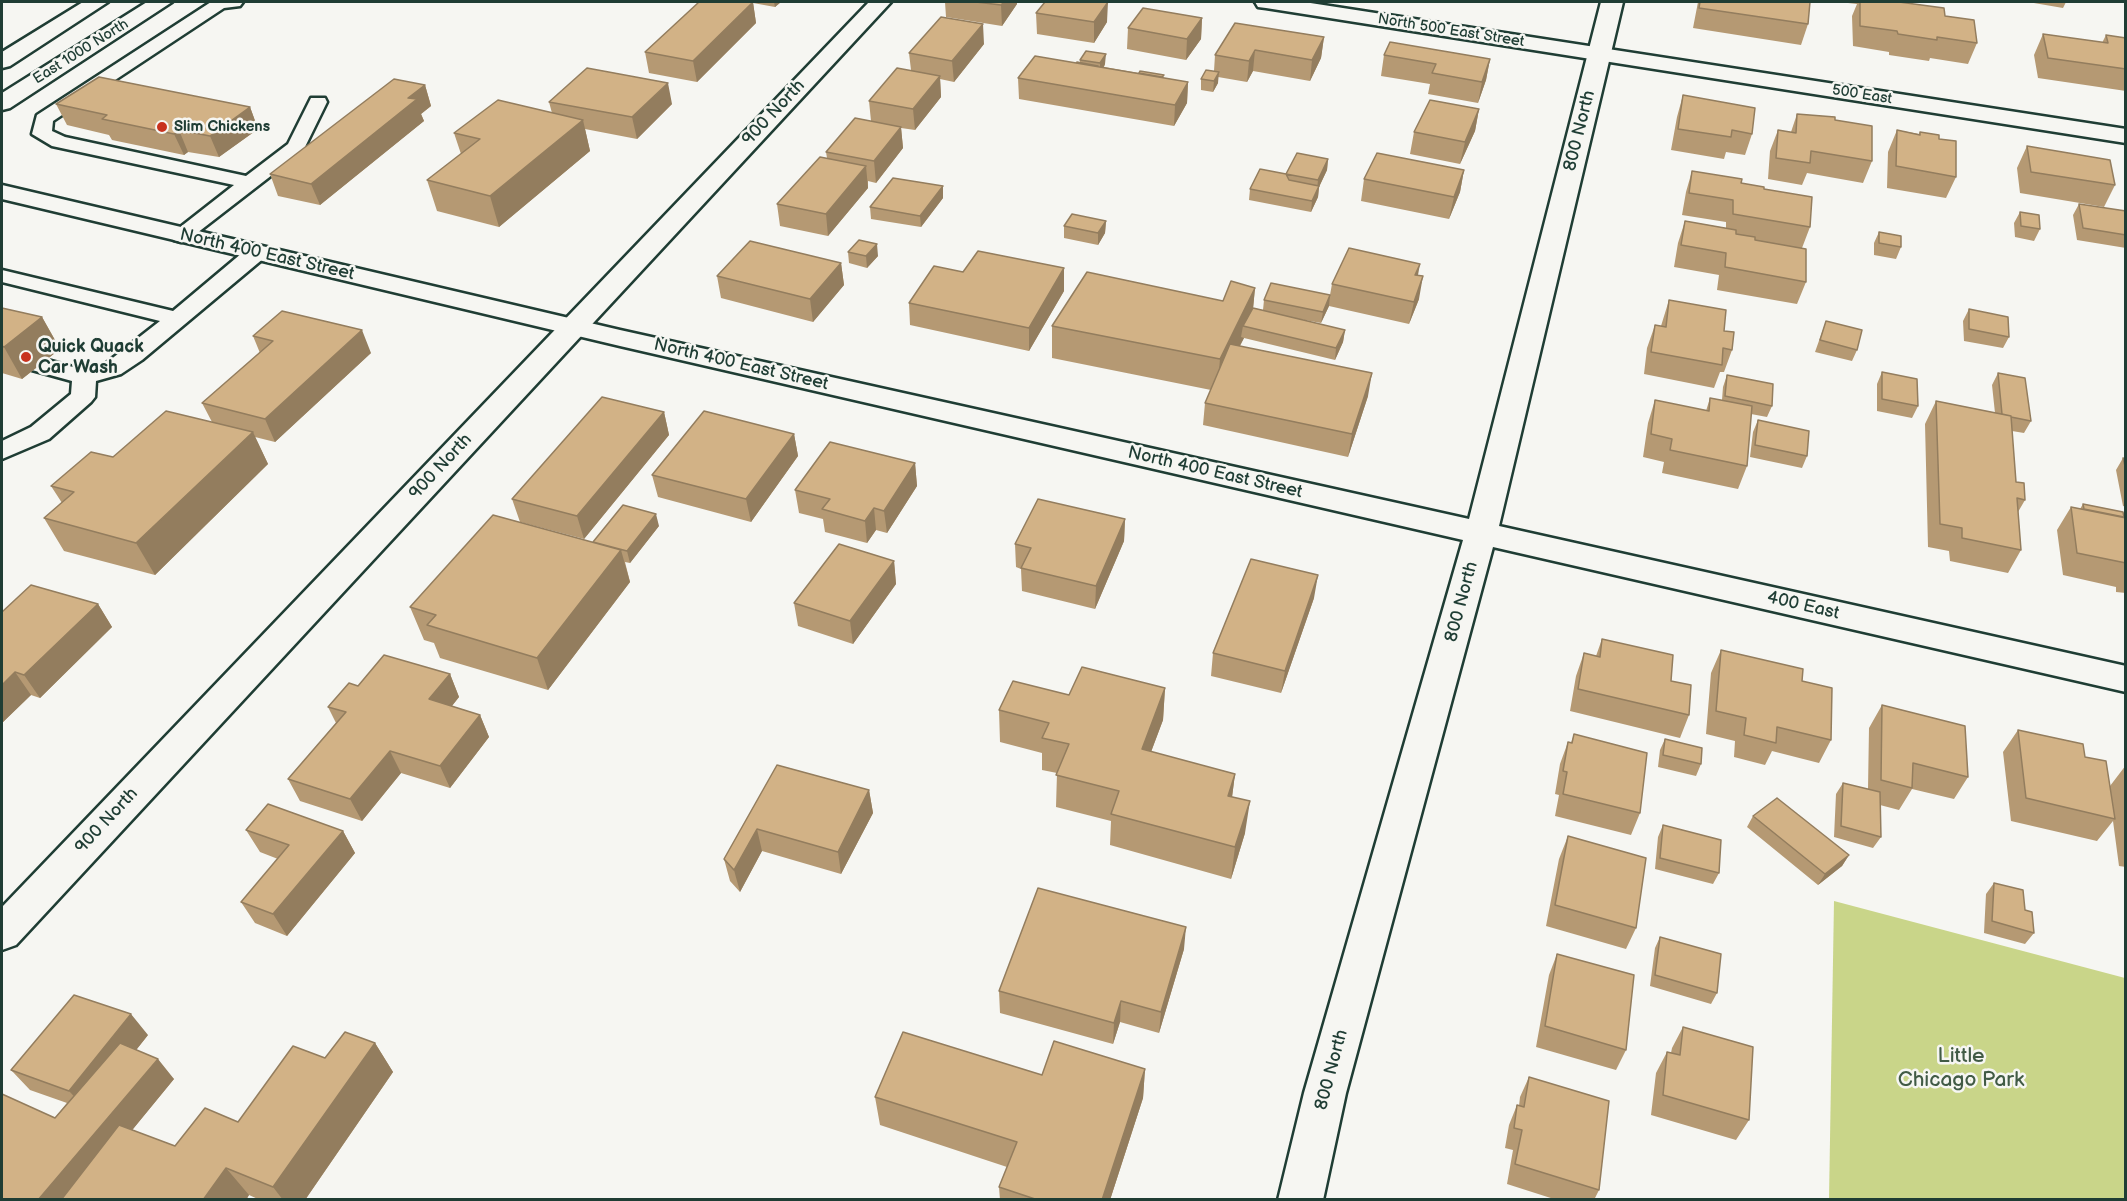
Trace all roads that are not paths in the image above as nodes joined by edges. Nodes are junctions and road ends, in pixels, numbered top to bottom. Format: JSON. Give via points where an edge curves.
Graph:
{"nodes":[{"id":1,"x":98,"y":2,"type":"edge"},
{"id":2,"x":161,"y":2,"type":"edge"},
{"id":3,"x":234,"y":2,"type":"edge"},
{"id":4,"x":242,"y":2,"type":"edge"},
{"id":5,"x":880,"y":2,"type":"edge"},
{"id":6,"x":1266,"y":2,"type":"edge"},
{"id":7,"x":1612,"y":2,"type":"edge"},
{"id":8,"x":1599,"y":55,"type":"junction"},
{"id":9,"x":2,"y":61,"type":"edge"},
{"id":10,"x":318,"y":102,"type":"dead end"},
{"id":11,"x":2,"y":103,"type":"edge"},
{"id":12,"x":42,"y":134,"type":"junction"},
{"id":13,"x":2126,"y":136,"type":"edge"},
{"id":14,"x":251,"y":183,"type":"junction"},
{"id":15,"x":2,"y":192,"type":"edge"},
{"id":16,"x":181,"y":236,"type":"junction"},
{"id":17,"x":256,"y":253,"type":"junction"},
{"id":18,"x":2,"y":276,"type":"edge"},
{"id":19,"x":178,"y":319,"type":"junction"},
{"id":20,"x":572,"y":327,"type":"junction"},
{"id":21,"x":40,"y":364,"type":"dead end"},
{"id":22,"x":84,"y":377,"type":"junction"},
{"id":23,"x":2,"y":451,"type":"edge"},
{"id":24,"x":1481,"y":533,"type":"junction"},
{"id":25,"x":2126,"y":679,"type":"edge"},
{"id":26,"x":2,"y":933,"type":"edge"},
{"id":27,"x":1300,"y":1200,"type":"edge"}],
"edges":[{"from":1,"to":9,"type":"street","name":"East 1000 North"},
{"from":2,"to":11,"type":"street","name":"East 1000 North"},
{"from":3,"to":12,"type":"lane","via":[[220,3],[44,119]]},
{"from":4,"to":12,"type":"lane"},
{"from":5,"to":20,"type":"street","name":"900 North"},
{"from":6,"to":8,"type":"street","name":"North 500 East Street"},
{"from":7,"to":8,"type":"street","name":"800 North"},
{"from":8,"to":13,"type":"street","name":"500 East"},
{"from":8,"to":24,"type":"street","name":"800 North"},
{"from":10,"to":14,"type":"lane","via":[[296,147]]},
{"from":12,"to":14,"type":"lane","via":[[59,142]]},
{"from":14,"to":16,"type":"lane"},
{"from":15,"to":16,"type":"street","name":"North 400 East Street"},
{"from":16,"to":17,"type":"street","name":"North 400 East Street"},
{"from":17,"to":19,"type":"lane"},
{"from":17,"to":20,"type":"street","name":"North 400 East Street"},
{"from":18,"to":19,"type":"lane"},
{"from":19,"to":22,"type":"lane","via":[[113,369]]},
{"from":20,"to":24,"type":"street","name":"North 400 East Street"},
{"from":20,"to":26,"type":"street","name":"900 North"},
{"from":21,"to":22,"type":"lane"},
{"from":22,"to":23,"type":"lane","via":[[83,396],[40,433]]},
{"from":24,"to":25,"type":"street","name":"400 East"},
{"from":24,"to":27,"type":"street","name":"800 North","via":[[1325,1093]]}]}
